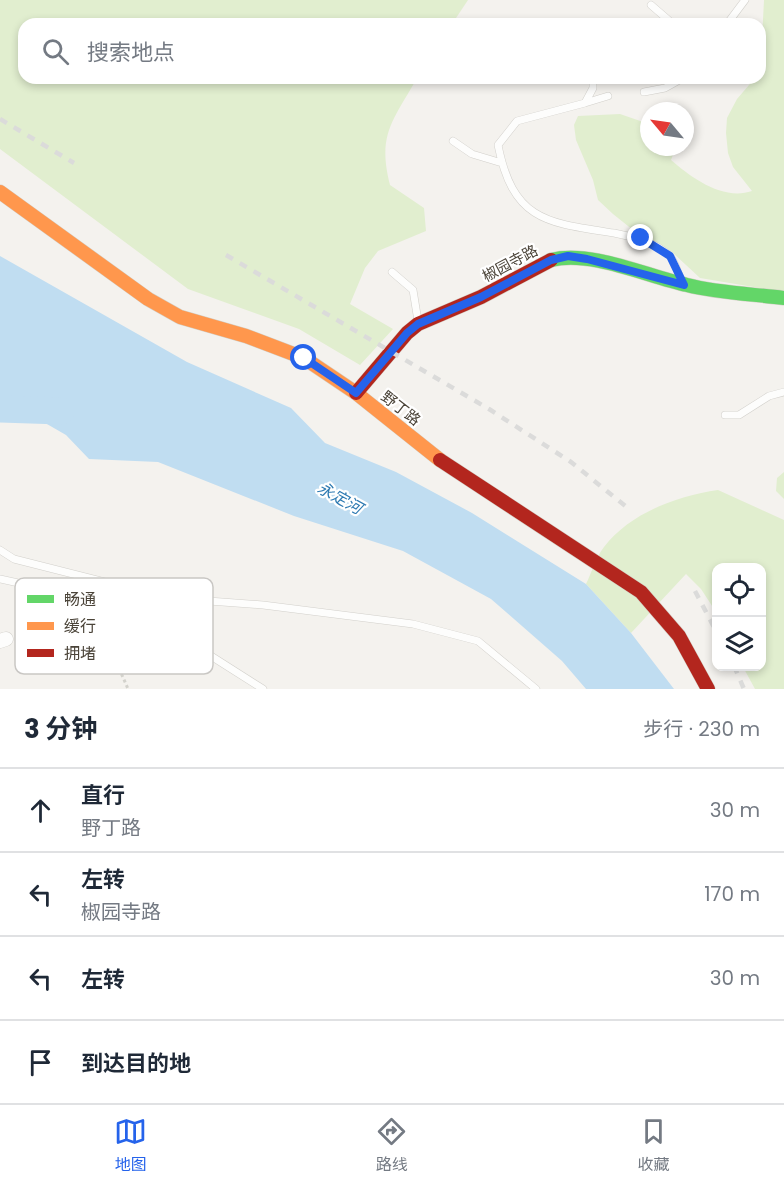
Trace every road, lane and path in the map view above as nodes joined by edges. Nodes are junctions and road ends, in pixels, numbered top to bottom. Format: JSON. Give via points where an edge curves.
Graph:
{"nodes":[{"id":1,"x":745,"y":0,"type":"edge"},
{"id":2,"x":651,"y":5,"type":"dead end"},
{"id":3,"x":667,"y":18,"type":"edge"},
{"id":4,"x":732,"y":18,"type":"edge"},
{"id":5,"x":593,"y":84,"type":"edge"},
{"id":6,"x":673,"y":84,"type":"edge"},
{"id":7,"x":645,"y":92,"type":"dead end"},
{"id":8,"x":608,"y":96,"type":"dead end"},
{"id":9,"x":585,"y":103,"type":"junction"},
{"id":10,"x":453,"y":141,"type":"dead end"},
{"id":11,"x":502,"y":163,"type":"junction"},
{"id":12,"x":0,"y":192,"type":"edge"},
{"id":13,"x":392,"y":272,"type":"dead end"},
{"id":14,"x":684,"y":285,"type":"junction"},
{"id":15,"x":784,"y":298,"type":"edge"},
{"id":16,"x":418,"y":324,"type":"junction"},
{"id":17,"x":784,"y":392,"type":"edge"},
{"id":18,"x":356,"y":393,"type":"junction"},
{"id":19,"x":725,"y":415,"type":"dead end"},
{"id":20,"x":0,"y":550,"type":"edge"},
{"id":21,"x":89,"y":578,"type":"edge"},
{"id":22,"x":0,"y":579,"type":"edge"},
{"id":23,"x":15,"y":582,"type":"edge"},
{"id":24,"x":213,"y":601,"type":"edge"},
{"id":25,"x":213,"y":657,"type":"edge"},
{"id":26,"x":122,"y":674,"type":"edge"},
{"id":27,"x":128,"y":689,"type":"edge"},
{"id":28,"x":263,"y":689,"type":"edge"},
{"id":29,"x":536,"y":689,"type":"edge"},
{"id":30,"x":708,"y":689,"type":"edge"}],
"edges":[{"from":1,"to":4,"type":"lane"},
{"from":2,"to":3,"type":"lane"},
{"from":5,"to":9,"type":"lane"},
{"from":6,"to":7,"type":"lane"},
{"from":8,"to":9,"type":"lane"},
{"from":9,"to":11,"type":"lane","via":[[517,121],[498,145]]},
{"from":10,"to":11,"type":"lane","via":[[472,154]]},
{"from":11,"to":14,"type":"lane","via":[[518,195],[535,216],[558,225],[641,238],[670,256]]},
{"from":12,"to":18,"type":"main road","name":"野丁路","via":[[148,299],[180,317],[304,358]]},
{"from":13,"to":16,"type":"lane","via":[[413,290]]},
{"from":14,"to":15,"type":"main road","name":"椒园寺路"},
{"from":14,"to":16,"type":"main road","name":"椒园寺路","via":[[568,256],[539,265],[481,297]]},
{"from":16,"to":18,"type":"main road","name":"椒园寺路"},
{"from":17,"to":19,"type":"lane","via":[[769,396],[740,415]]},
{"from":18,"to":30,"type":"main road","name":"野丁路","via":[[444,463],[641,592],[679,636]]},
{"from":20,"to":21,"type":"lane","via":[[14,559]]},
{"from":22,"to":23,"type":"lane"},
{"from":24,"to":29,"type":"lane","via":[[413,624],[478,641]]},
{"from":25,"to":28,"type":"lane"},
{"from":26,"to":27,"type":"path"}]}
